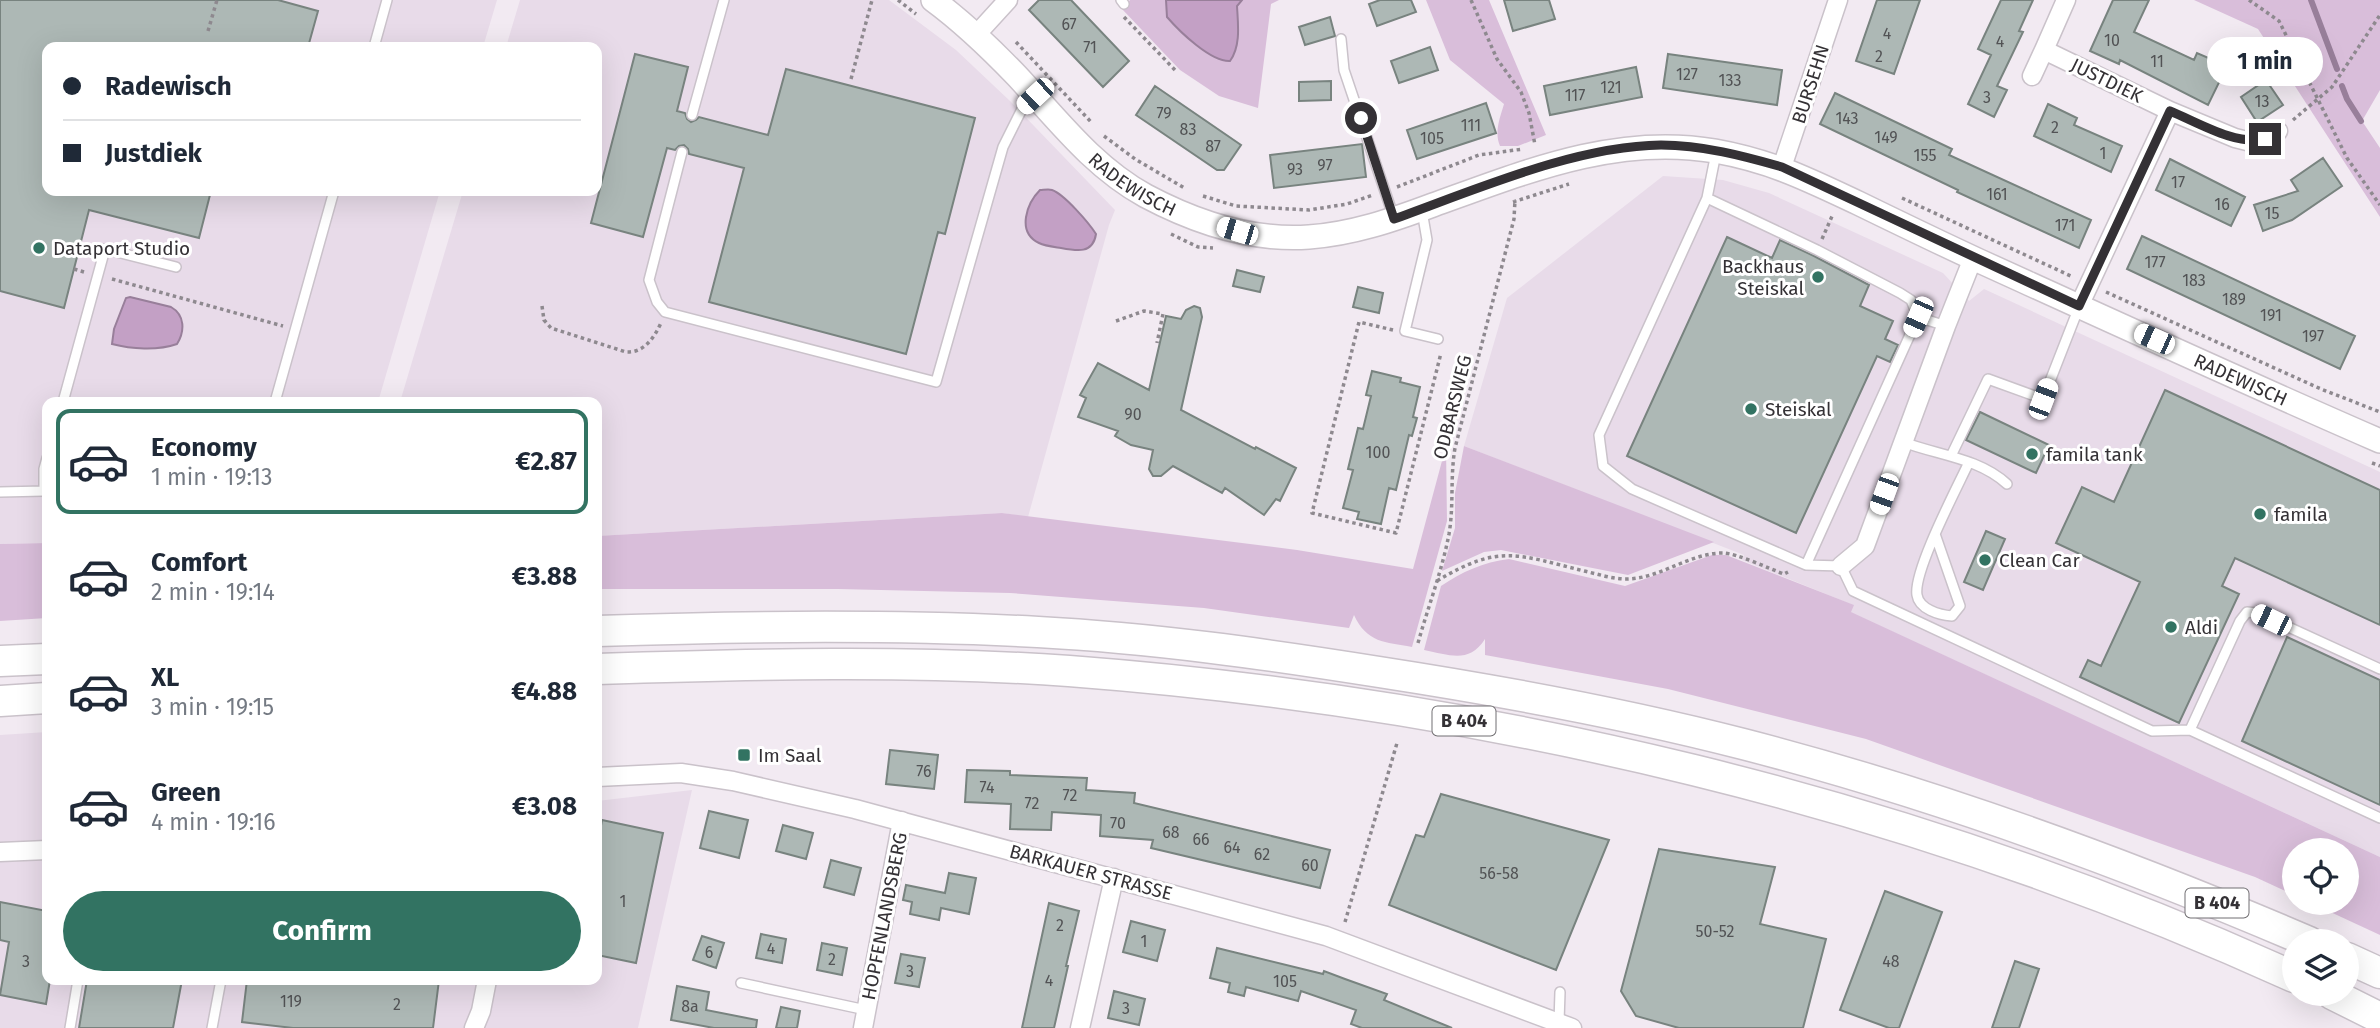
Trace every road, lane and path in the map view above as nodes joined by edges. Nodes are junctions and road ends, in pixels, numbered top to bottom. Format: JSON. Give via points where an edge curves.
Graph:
{"nodes":[{"id":1,"x":217,"y":0,"type":"edge"},
{"id":2,"x":387,"y":0,"type":"edge"},
{"id":3,"x":724,"y":0,"type":"edge"},
{"id":4,"x":872,"y":0,"type":"edge"},
{"id":5,"x":898,"y":0,"type":"edge"},
{"id":6,"x":1008,"y":0,"type":"edge"},
{"id":7,"x":1471,"y":0,"type":"edge"},
{"id":8,"x":1838,"y":0,"type":"edge"},
{"id":9,"x":2066,"y":0,"type":"edge"},
{"id":10,"x":2249,"y":0,"type":"edge"},
{"id":11,"x":926,"y":8,"type":"edge"},
{"id":12,"x":1123,"y":15,"type":"dead end"},
{"id":13,"x":2380,"y":15,"type":"edge"},
{"id":14,"x":983,"y":28,"type":"junction"},
{"id":15,"x":208,"y":31,"type":"dead end"},
{"id":16,"x":1341,"y":39,"type":"dead end"},
{"id":17,"x":375,"y":42,"type":"edge"},
{"id":18,"x":2044,"y":50,"type":"junction"},
{"id":19,"x":1175,"y":70,"type":"dead end"},
{"id":20,"x":2032,"y":76,"type":"dead end"},
{"id":21,"x":851,"y":79,"type":"dead end"},
{"id":22,"x":1035,"y":96,"type":"junction"},
{"id":23,"x":2319,"y":100,"type":"junction"},
{"id":24,"x":2170,"y":111,"type":"junction"},
{"id":25,"x":692,"y":115,"type":"dead end"},
{"id":26,"x":1092,"y":123,"type":"dead end"},
{"id":27,"x":2278,"y":131,"type":"joint"},
{"id":28,"x":1101,"y":133,"type":"dead end"},
{"id":29,"x":1716,"y":151,"type":"junction"},
{"id":30,"x":682,"y":152,"type":"dead end"},
{"id":31,"x":1782,"y":167,"type":"junction"},
{"id":32,"x":1509,"y":178,"type":"junction"},
{"id":33,"x":1581,"y":181,"type":"dead end"},
{"id":34,"x":1385,"y":191,"type":"junction"},
{"id":35,"x":1189,"y":192,"type":"dead end"},
{"id":36,"x":1201,"y":195,"type":"dead end"},
{"id":37,"x":333,"y":196,"type":"edge"},
{"id":38,"x":1707,"y":198,"type":"junction"},
{"id":39,"x":1902,"y":198,"type":"dead end"},
{"id":40,"x":1515,"y":201,"type":"junction"},
{"id":41,"x":1503,"y":205,"type":"dead end"},
{"id":42,"x":2380,"y":205,"type":"edge"},
{"id":43,"x":1421,"y":209,"type":"junction"},
{"id":44,"x":1834,"y":212,"type":"dead end"},
{"id":45,"x":1394,"y":219,"type":"junction"},
{"id":46,"x":1160,"y":229,"type":"dead end"},
{"id":47,"x":1220,"y":249,"type":"dead end"},
{"id":48,"x":1817,"y":250,"type":"junction"},
{"id":49,"x":1973,"y":258,"type":"junction"},
{"id":50,"x":176,"y":267,"type":"dead end"},
{"id":51,"x":74,"y":269,"type":"dead end"},
{"id":52,"x":98,"y":275,"type":"junction"},
{"id":53,"x":2089,"y":284,"type":"junction"},
{"id":54,"x":542,"y":306,"type":"dead end"},
{"id":55,"x":2079,"y":306,"type":"junction"},
{"id":56,"x":666,"y":312,"type":"junction"},
{"id":57,"x":1918,"y":317,"type":"junction"},
{"id":58,"x":1116,"y":321,"type":"dead end"},
{"id":59,"x":1946,"y":326,"type":"junction"},
{"id":60,"x":296,"y":330,"type":"junction"},
{"id":61,"x":1405,"y":331,"type":"junction"},
{"id":62,"x":1438,"y":339,"type":"joint"},
{"id":63,"x":1157,"y":343,"type":"dead end"},
{"id":64,"x":64,"y":397,"type":"edge"},
{"id":65,"x":276,"y":397,"type":"edge"},
{"id":66,"x":2380,"y":412,"type":"edge"},
{"id":67,"x":2380,"y":441,"type":"edge"},
{"id":68,"x":1903,"y":442,"type":"junction"},
{"id":69,"x":1951,"y":456,"type":"junction"},
{"id":70,"x":2362,"y":458,"type":"dead end"},
{"id":71,"x":1969,"y":462,"type":"junction"},
{"id":72,"x":2380,"y":466,"type":"edge"},
{"id":73,"x":2007,"y":484,"type":"dead end"},
{"id":74,"x":42,"y":491,"type":"edge"},
{"id":75,"x":0,"y":492,"type":"edge"},
{"id":76,"x":1935,"y":534,"type":"junction"},
{"id":77,"x":1806,"y":565,"type":"junction"},
{"id":78,"x":1841,"y":566,"type":"junction"},
{"id":79,"x":1436,"y":582,"type":"junction"},
{"id":80,"x":602,"y":631,"type":"edge"},
{"id":81,"x":1418,"y":643,"type":"dead end"},
{"id":82,"x":42,"y":659,"type":"edge"},
{"id":83,"x":0,"y":662,"type":"edge"},
{"id":84,"x":602,"y":669,"type":"edge"},
{"id":85,"x":2380,"y":669,"type":"edge"},
{"id":86,"x":42,"y":698,"type":"edge"},
{"id":87,"x":0,"y":701,"type":"edge"},
{"id":88,"x":2190,"y":730,"type":"junction"},
{"id":89,"x":1397,"y":743,"type":"dead end"},
{"id":90,"x":602,"y":777,"type":"edge"},
{"id":91,"x":2380,"y":818,"type":"edge"},
{"id":92,"x":902,"y":821,"type":"junction"},
{"id":93,"x":42,"y":850,"type":"edge"},
{"id":94,"x":0,"y":852,"type":"edge"},
{"id":95,"x":1114,"y":878,"type":"junction"},
{"id":96,"x":2282,"y":931,"type":"edge"},
{"id":97,"x":1340,"y":941,"type":"junction"},
{"id":98,"x":2359,"y":963,"type":"edge"},
{"id":99,"x":2282,"y":972,"type":"edge"},
{"id":100,"x":2380,"y":973,"type":"edge"},
{"id":101,"x":741,"y":983,"type":"dead end"},
{"id":102,"x":77,"y":985,"type":"edge"},
{"id":103,"x":220,"y":985,"type":"edge"},
{"id":104,"x":486,"y":985,"type":"edge"},
{"id":105,"x":1560,"y":992,"type":"dead end"},
{"id":106,"x":2356,"y":1006,"type":"edge"},
{"id":107,"x":2380,"y":1018,"type":"edge"},
{"id":108,"x":864,"y":1019,"type":"edge"},
{"id":109,"x":1566,"y":1025,"type":"edge"},
{"id":110,"x":70,"y":1028,"type":"edge"},
{"id":111,"x":212,"y":1028,"type":"edge"},
{"id":112,"x":474,"y":1028,"type":"edge"},
{"id":113,"x":1080,"y":1028,"type":"edge"}],
"edges":[{"from":1,"to":15,"type":"path"},
{"from":2,"to":17,"type":"lane"},
{"from":3,"to":25,"type":"lane"},
{"from":4,"to":21,"type":"path"},
{"from":5,"to":11,"type":"path"},
{"from":6,"to":14,"type":"street"},
{"from":7,"to":34,"type":"path","via":[[1497,59],[1521,92],[1535,145],[1479,155]]},
{"from":8,"to":31,"type":"street","name":"BURSEHN"},
{"from":9,"to":18,"type":"street"},
{"from":10,"to":23,"type":"path","via":[[2279,21]]},
{"from":11,"to":14,"type":"street","name":"RADEWISCH"},
{"from":12,"to":19,"type":"path"},
{"from":13,"to":23,"type":"path"},
{"from":14,"to":22,"type":"street","name":"RADEWISCH"},
{"from":14,"to":26,"type":"path","via":[[1019,45]]},
{"from":16,"to":34,"type":"lane","via":[[1344,70]]},
{"from":18,"to":20,"type":"street"},
{"from":18,"to":24,"type":"street","name":"JUSTDIEK"},
{"from":22,"to":45,"type":"street","name":"RADEWISCH","via":[[1110,172],[1144,195],[1205,222],[1258,234],[1305,237]]},
{"from":22,"to":56,"type":"lane","via":[[1022,109],[1003,147],[936,382]]},
{"from":23,"to":27,"type":"path"},
{"from":23,"to":42,"type":"path","via":[[2347,158]]},
{"from":24,"to":27,"type":"street","name":"JUSTDIEK","via":[[2251,142]]},
{"from":24,"to":53,"type":"street"},
{"from":28,"to":35,"type":"path"},
{"from":29,"to":31,"type":"street","name":"RADEWISCH"},
{"from":29,"to":32,"type":"street","name":"RADEWISCH","via":[[1687,146],[1632,147]]},
{"from":29,"to":38,"type":"lane"},
{"from":30,"to":56,"type":"lane","via":[[649,280]]},
{"from":31,"to":49,"type":"street","name":"RADEWISCH"},
{"from":32,"to":40,"type":"path","name":"ODBARSWEG"},
{"from":32,"to":43,"type":"street","name":"RADEWISCH"},
{"from":33,"to":40,"type":"path"},
{"from":34,"to":36,"type":"path","via":[[1309,210],[1236,206]]},
{"from":34,"to":45,"type":"lane"},
{"from":37,"to":60,"type":"lane"},
{"from":38,"to":48,"type":"lane"},
{"from":38,"to":77,"type":"lane","via":[[1599,435],[1603,466],[1632,489]]},
{"from":39,"to":53,"type":"path"},
{"from":40,"to":41,"type":"path"},
{"from":40,"to":79,"type":"path","name":"ODBARSWEG","via":[[1455,448],[1450,527]]},
{"from":43,"to":45,"type":"street","name":"RADEWISCH"},
{"from":43,"to":61,"type":"lane","via":[[1427,240]]},
{"from":44,"to":48,"type":"path"},
{"from":46,"to":47,"type":"path","via":[[1198,247]]},
{"from":48,"to":57,"type":"lane","via":[[1911,300]]},
{"from":49,"to":55,"type":"street","name":"RADEWISCH"},
{"from":49,"to":59,"type":"street"},
{"from":50,"to":52,"type":"lane","via":[[106,249]]},
{"from":51,"to":52,"type":"path"},
{"from":52,"to":60,"type":"path"},
{"from":52,"to":64,"type":"lane"},
{"from":53,"to":55,"type":"street"},
{"from":53,"to":66,"type":"path","via":[[2321,390]]},
{"from":54,"to":56,"type":"path","via":[[551,328],[633,352],[650,342]]},
{"from":55,"to":67,"type":"street","name":"RADEWISCH"},
{"from":55,"to":69,"type":"lane","via":[[2043,399],[1987,379]]},
{"from":57,"to":59,"type":"lane"},
{"from":57,"to":77,"type":"lane"},
{"from":58,"to":63,"type":"path","via":[[1144,311],[1163,314]]},
{"from":59,"to":68,"type":"street"},
{"from":60,"to":65,"type":"lane"},
{"from":61,"to":62,"type":"lane"},
{"from":61,"to":62,"type":"path","via":[[1359,322],[1312,513],[1396,533],[1443,343]]},
{"from":68,"to":69,"type":"lane"},
{"from":68,"to":78,"type":"street","via":[[1865,546]]},
{"from":69,"to":71,"type":"lane"},
{"from":70,"to":72,"type":"path"},
{"from":71,"to":73,"type":"lane"},
{"from":71,"to":76,"type":"lane"},
{"from":74,"to":75,"type":"lane"},
{"from":76,"to":76,"type":"lane","via":[[1960,606],[1952,616],[1923,606],[1917,596]]},
{"from":77,"to":78,"type":"lane"},
{"from":77,"to":79,"type":"path","via":[[1784,574],[1725,553],[1627,579],[1503,554],[1468,564]]},
{"from":78,"to":88,"type":"lane","via":[[1853,592],[2152,731]]},
{"from":79,"to":81,"type":"path","name":"ODBARSWEG"},
{"from":80,"to":96,"type":"highway","number":"B 404","via":[[884,626],[1040,632],[1286,657],[1501,691],[1744,744],[1904,790],[2124,866]]},
{"from":82,"to":83,"type":"highway"},
{"from":84,"to":99,"type":"highway","number":"B 404","via":[[848,663],[1066,671],[1281,694],[1486,724],[1718,775],[1879,821],[2118,903]]},
{"from":85,"to":88,"type":"lane","via":[[2247,612]]},
{"from":86,"to":87,"type":"highway"},
{"from":88,"to":91,"type":"lane"},
{"from":89,"to":97,"type":"path"},
{"from":90,"to":92,"type":"street","name":"BARKAUER STRASSE","via":[[681,773]]},
{"from":92,"to":95,"type":"street","name":"BARKAUER STRASSE"},
{"from":92,"to":108,"type":"street","name":"HOPFENLANDSBERG"},
{"from":93,"to":94,"type":"street"},
{"from":95,"to":97,"type":"street","name":"BARKAUER STRASSE"},
{"from":95,"to":113,"type":"street"},
{"from":97,"to":109,"type":"street","name":"BARKAUER STRASSE"},
{"from":98,"to":100,"type":"highway"},
{"from":101,"to":108,"type":"lane","name":"HOPFENLANDSBERG"},
{"from":102,"to":110,"type":"lane"},
{"from":103,"to":111,"type":"lane"},
{"from":104,"to":112,"type":"street"},
{"from":105,"to":109,"type":"lane"},
{"from":106,"to":107,"type":"highway"}]}
